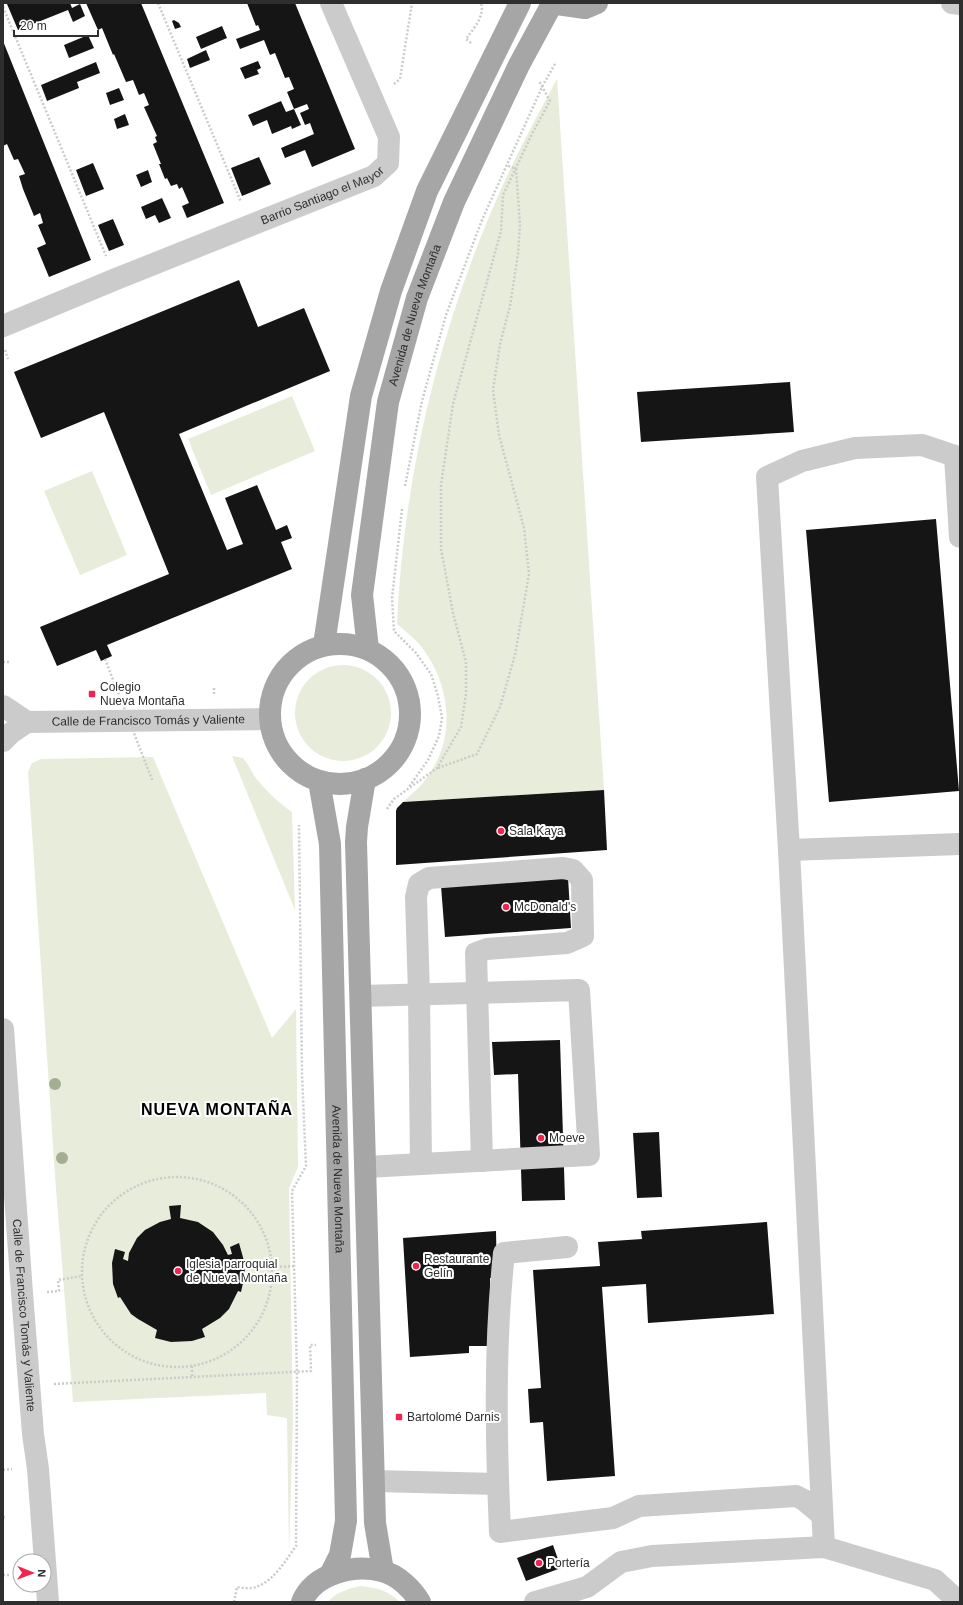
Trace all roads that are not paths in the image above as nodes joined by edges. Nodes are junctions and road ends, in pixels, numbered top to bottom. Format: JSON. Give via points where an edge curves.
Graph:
{"nodes":[{"id":1,"x":331,"y":3,"type":"edge"},
{"id":2,"x":520,"y":3,"type":"edge"},
{"id":3,"x":597,"y":3,"type":"edge"},
{"id":4,"x":952,"y":3,"type":"edge"},
{"id":5,"x":551,"y":4,"type":"edge"},
{"id":6,"x":960,"y":4,"type":"edge"},
{"id":7,"x":3,"y":326,"type":"edge"},
{"id":8,"x":960,"y":537,"type":"edge"},
{"id":9,"x":324,"y":645,"type":"junction"},
{"id":10,"x":368,"y":649,"type":"junction"},
{"id":11,"x":3,"y":706,"type":"edge"},
{"id":12,"x":269,"y":719,"type":"junction"},
{"id":13,"x":27,"y":722,"type":"junction"},
{"id":14,"x":3,"y":741,"type":"edge"},
{"id":15,"x":364,"y":779,"type":"junction"},
{"id":16,"x":319,"y":781,"type":"junction"},
{"id":17,"x":960,"y":844,"type":"edge"},
{"id":18,"x":789,"y":850,"type":"junction"},
{"id":19,"x":476,"y":992,"type":"junction"},
{"id":20,"x":419,"y":994,"type":"junction"},
{"id":21,"x":361,"y":996,"type":"junction"},
{"id":22,"x":3,"y":1029,"type":"edge"},
{"id":23,"x":482,"y":1161,"type":"junction"},
{"id":24,"x":421,"y":1164,"type":"junction"},
{"id":25,"x":366,"y":1167,"type":"junction"},
{"id":26,"x":9,"y":1211,"type":"edge"},
{"id":27,"x":567,"y":1247,"type":"dead end"},
{"id":28,"x":374,"y":1481,"type":"junction"},
{"id":29,"x":498,"y":1484,"type":"junction"},
{"id":30,"x":822,"y":1515,"type":"junction"},
{"id":31,"x":824,"y":1547,"type":"junction"},
{"id":32,"x":383,"y":1571,"type":"junction"},
{"id":33,"x":330,"y":1575,"type":"junction"},
{"id":34,"x":48,"y":1602,"type":"edge"},
{"id":35,"x":302,"y":1602,"type":"edge"},
{"id":36,"x":420,"y":1602,"type":"edge"},
{"id":37,"x":535,"y":1602,"type":"edge"},
{"id":38,"x":959,"y":1602,"type":"edge"}],
"edges":[{"from":1,"to":7,"type":"street","name":"Barrio Santiago el Mayor","via":[[389,137],[388,163],[374,176]]},
{"from":2,"to":9,"type":"main road","via":[[427,191],[386,306],[361,396]]},
{"from":3,"to":5,"type":"main road","via":[[585,8]]},
{"from":4,"to":6,"type":"street"},
{"from":5,"to":10,"type":"main road","name":"Avenida de Nueva Montaña","via":[[519,65],[451,209],[417,298],[388,402],[362,595]]},
{"from":8,"to":18,"type":"street","via":[[955,456],[922,445],[855,448],[802,461],[767,477]]},
{"from":9,"to":10,"type":"main road","via":[[346,643]]},
{"from":9,"to":12,"type":"main road","via":[[301,655],[283,672],[272,694]]},
{"from":10,"to":15,"type":"main road","via":[[388,662],[402,681],[409,704],[408,727],[400,750],[385,768]]},
{"from":11,"to":13,"type":"street"},
{"from":12,"to":13,"type":"street","name":"Calle de Francisco Tomás y Valiente"},
{"from":12,"to":16,"type":"main road","via":[[277,746],[294,768]]},
{"from":13,"to":14,"type":"street"},
{"from":15,"to":16,"type":"main road","via":[[342,784]]},
{"from":15,"to":21,"type":"main road","via":[[357,827]]},
{"from":16,"to":33,"type":"main road","name":"Avenida de Nueva Montaña","via":[[330,844],[346,1521],[340,1555]]},
{"from":17,"to":18,"type":"street"},
{"from":18,"to":30,"type":"street"},
{"from":19,"to":20,"type":"street"},
{"from":19,"to":20,"type":"street","via":[[476,953],[487,949],[567,943],[583,936],[582,880],[573,870],[563,868],[429,878],[419,884],[416,898]]},
{"from":19,"to":23,"type":"street"},
{"from":19,"to":23,"type":"street","via":[[579,990],[589,1155]]},
{"from":20,"to":21,"type":"street"},
{"from":20,"to":24,"type":"street"},
{"from":21,"to":25,"type":"main road"},
{"from":22,"to":26,"type":"street","name":"Calle de Francisco Tomás y Valiente"},
{"from":23,"to":24,"type":"street"},
{"from":24,"to":25,"type":"street"},
{"from":25,"to":28,"type":"main road"},
{"from":26,"to":34,"type":"street","name":"Calle de Francisco Tomás y Valiente","via":[[22,1293]]},
{"from":27,"to":29,"type":"street","via":[[504,1253],[496,1392]]},
{"from":28,"to":29,"type":"street"},
{"from":28,"to":32,"type":"main road","via":[[375,1523]]},
{"from":29,"to":30,"type":"street","via":[[500,1532],[613,1518],[639,1506],[796,1496]]},
{"from":30,"to":31,"type":"street"},
{"from":31,"to":37,"type":"street","via":[[652,1556],[621,1562],[587,1587]]},
{"from":31,"to":38,"type":"street","via":[[935,1580]]},
{"from":32,"to":33,"type":"main road","via":[[356,1568]]},
{"from":32,"to":36,"type":"main road","via":[[399,1579]]},
{"from":33,"to":35,"type":"main road","via":[[316,1584],[304,1596]]}]}
